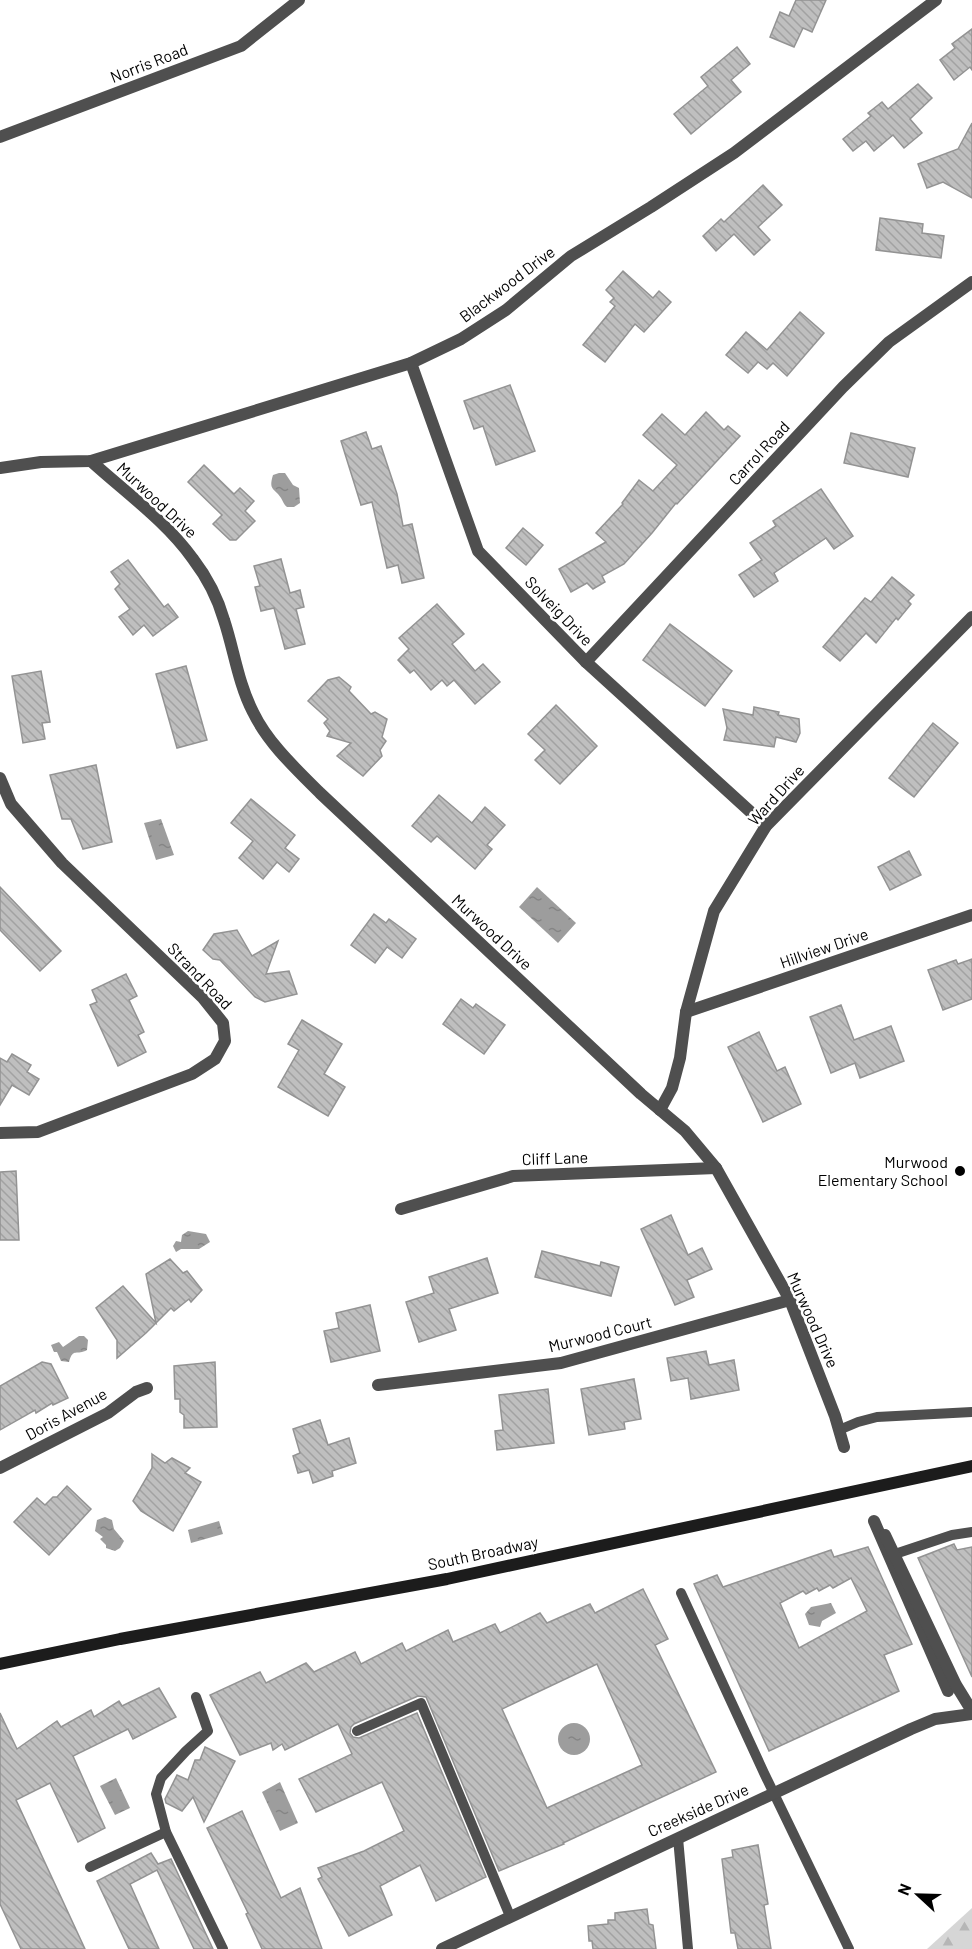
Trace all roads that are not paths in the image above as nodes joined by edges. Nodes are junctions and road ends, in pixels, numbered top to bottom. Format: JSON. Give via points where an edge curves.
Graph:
{"nodes":[{"id":1,"x":299,"y":0,"type":"edge"},
{"id":2,"x":936,"y":0,"type":"edge"},
{"id":3,"x":0,"y":137,"type":"edge"},
{"id":4,"x":972,"y":282,"type":"edge"},
{"id":5,"x":411,"y":363,"type":"junction"},
{"id":6,"x":90,"y":461,"type":"junction"},
{"id":7,"x":0,"y":468,"type":"edge"},
{"id":8,"x":972,"y":617,"type":"edge"},
{"id":9,"x":586,"y":663,"type":"junction"},
{"id":10,"x":0,"y":778,"type":"edge"},
{"id":11,"x":766,"y":826,"type":"junction"},
{"id":12,"x":972,"y":915,"type":"edge"},
{"id":13,"x":686,"y":1012,"type":"junction"},
{"id":14,"x":660,"y":1110,"type":"junction"},
{"id":15,"x":0,"y":1133,"type":"edge"},
{"id":16,"x":716,"y":1168,"type":"junction"},
{"id":17,"x":401,"y":1209,"type":"dead end"},
{"id":18,"x":790,"y":1300,"type":"junction"},
{"id":19,"x":378,"y":1385,"type":"dead end"},
{"id":20,"x":147,"y":1388,"type":"dead end"},
{"id":21,"x":972,"y":1412,"type":"edge"},
{"id":22,"x":839,"y":1430,"type":"junction"},
{"id":23,"x":844,"y":1447,"type":"dead end"},
{"id":24,"x":972,"y":1466,"type":"edge"},
{"id":25,"x":0,"y":1467,"type":"edge"},
{"id":26,"x":874,"y":1521,"type":"dead end"},
{"id":27,"x":972,"y":1532,"type":"edge"},
{"id":28,"x":885,"y":1535,"type":"dead end"},
{"id":29,"x":895,"y":1554,"type":"junction"},
{"id":30,"x":681,"y":1593,"type":"dead end"},
{"id":31,"x":0,"y":1664,"type":"edge"},
{"id":32,"x":948,"y":1691,"type":"dead end"},
{"id":33,"x":196,"y":1697,"type":"dead end"},
{"id":34,"x":972,"y":1713,"type":"edge"},
{"id":35,"x":357,"y":1731,"type":"dead end"},
{"id":36,"x":774,"y":1794,"type":"junction"},
{"id":37,"x":166,"y":1832,"type":"junction"},
{"id":38,"x":678,"y":1838,"type":"junction"},
{"id":39,"x":90,"y":1867,"type":"dead end"},
{"id":40,"x":510,"y":1916,"type":"junction"},
{"id":41,"x":223,"y":1949,"type":"edge"},
{"id":42,"x":442,"y":1949,"type":"edge"},
{"id":43,"x":688,"y":1949,"type":"edge"},
{"id":44,"x":849,"y":1949,"type":"edge"}],
"edges":[{"from":1,"to":3,"type":"street","name":"Norris Road","via":[[241,46]]},
{"from":2,"to":5,"type":"street","name":"Blackwood Drive","via":[[734,153],[571,256],[506,310],[461,339]]},
{"from":4,"to":9,"type":"street","name":"Carrol Road","via":[[889,342],[850,380]]},
{"from":5,"to":6,"type":"street","name":"Blackwood Drive"},
{"from":5,"to":9,"type":"street","name":"Solveig Drive","via":[[478,551]]},
{"from":6,"to":7,"type":"street","name":"Blackwood Drive"},
{"from":6,"to":14,"type":"street","name":"Murwood Drive","via":[[170,532],[194,559],[224,619],[252,712],[273,743],[320,793]]},
{"from":8,"to":11,"type":"street","name":"Ward Drive"},
{"from":9,"to":11,"type":"street","name":"Solveig Drive"},
{"from":10,"to":15,"type":"street","name":"Strand Road","via":[[11,804],[62,863],[203,998],[223,1023],[225,1041],[215,1059],[192,1074],[38,1132]]},
{"from":11,"to":13,"type":"street","name":"Ward Drive","via":[[714,911]]},
{"from":12,"to":13,"type":"street","name":"Hillview Drive"},
{"from":13,"to":14,"type":"street","name":"Ward Drive","via":[[680,1059],[672,1088]]},
{"from":14,"to":16,"type":"street","name":"Murwood Drive","via":[[685,1131]]},
{"from":16,"to":17,"type":"street","name":"Cliff Lane","via":[[513,1176]]},
{"from":16,"to":18,"type":"street","name":"Murwood Drive"},
{"from":18,"to":19,"type":"street","name":"Murwood Court","via":[[561,1363]]},
{"from":18,"to":22,"type":"street","name":"Murwood Drive"},
{"from":20,"to":25,"type":"street","name":"Doris Avenue","via":[[108,1413]]},
{"from":21,"to":22,"type":"lane","via":[[877,1418]]},
{"from":22,"to":23,"type":"street","name":"Murwood Drive"},
{"from":24,"to":31,"type":"main road","name":"South Broadway","via":[[447,1579]]},
{"from":26,"to":32,"type":"street"},
{"from":27,"to":29,"type":"lane"},
{"from":28,"to":29,"type":"street"},
{"from":29,"to":34,"type":"street"},
{"from":30,"to":36,"type":"lane"},
{"from":33,"to":37,"type":"lane","via":[[208,1731],[161,1778],[156,1794]]},
{"from":34,"to":36,"type":"street","name":"Creekside Drive","via":[[935,1719]]},
{"from":35,"to":40,"type":"lane","via":[[421,1702]]},
{"from":36,"to":38,"type":"street","name":"Creekside Drive"},
{"from":36,"to":44,"type":"lane"},
{"from":37,"to":39,"type":"lane"},
{"from":37,"to":41,"type":"lane"},
{"from":38,"to":40,"type":"street","name":"Creekside Drive"},
{"from":38,"to":43,"type":"lane"},
{"from":40,"to":42,"type":"street","name":"Creekside Drive"}]}
